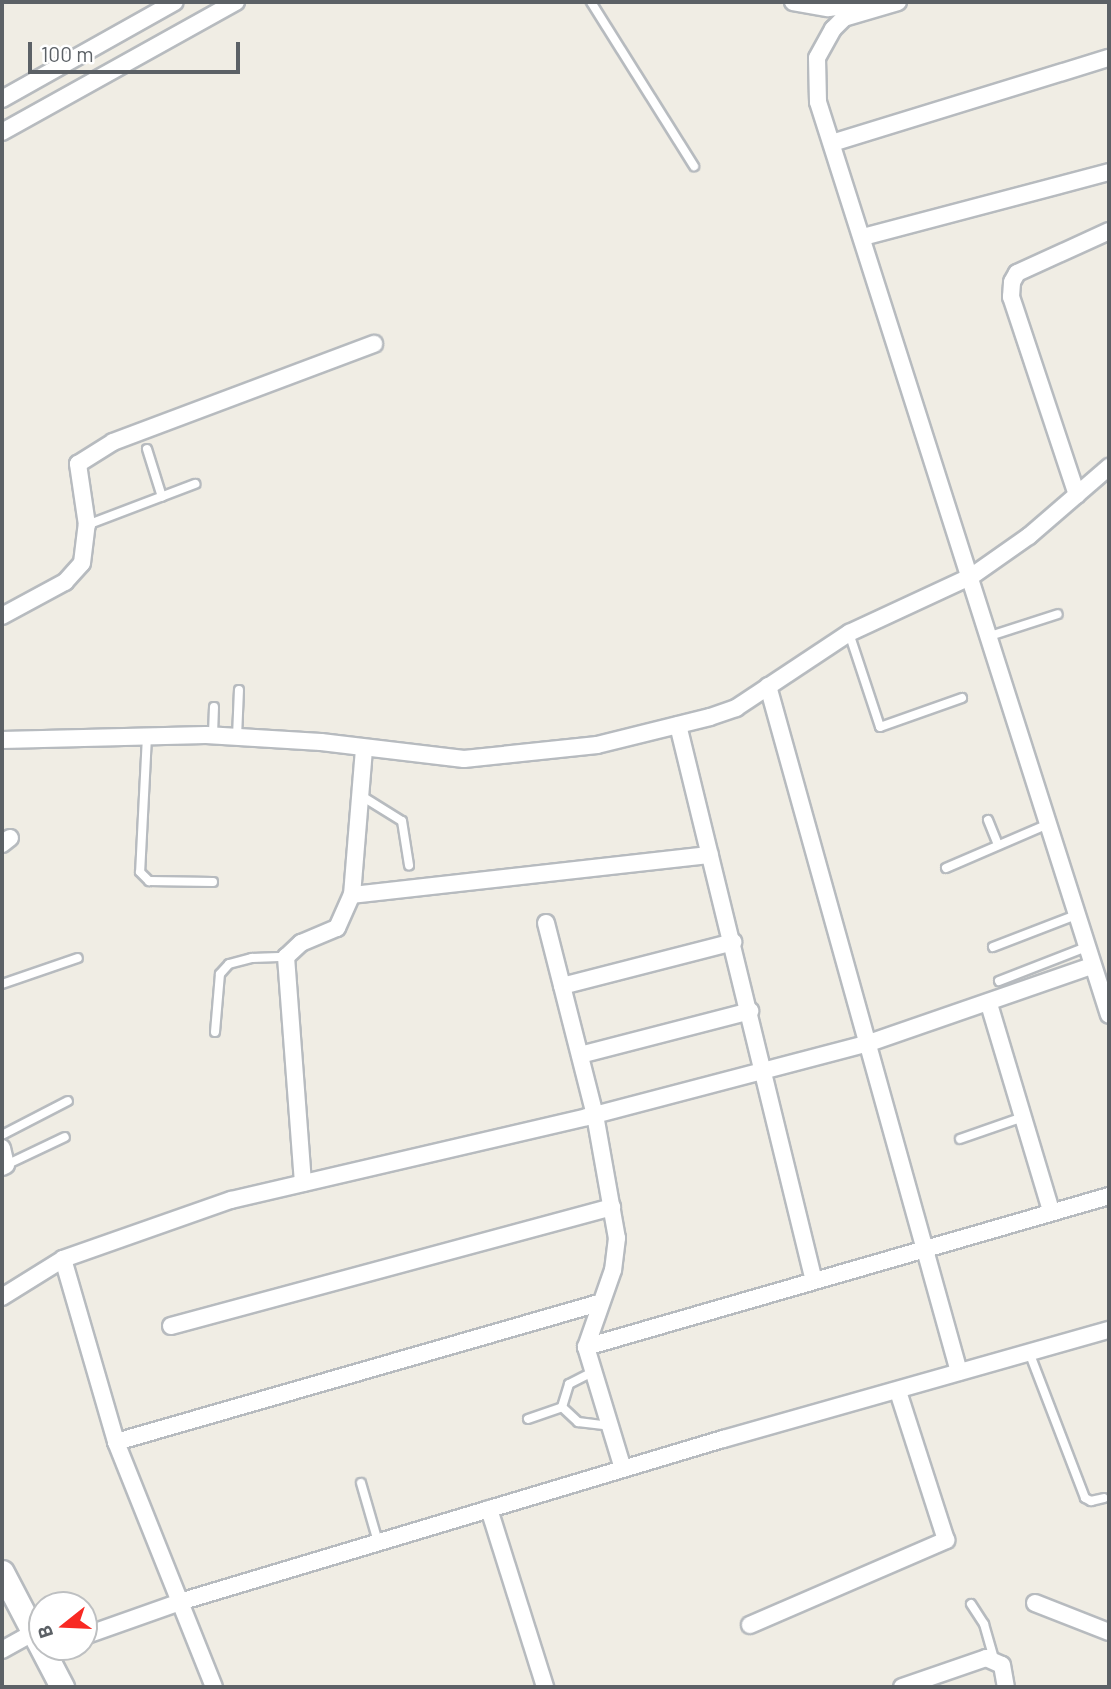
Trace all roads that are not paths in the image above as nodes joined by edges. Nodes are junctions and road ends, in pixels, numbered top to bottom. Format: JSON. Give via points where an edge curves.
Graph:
{"nodes":[{"id":1,"x":175,"y":2,"type":"edge"},
{"id":2,"x":236,"y":2,"type":"edge"},
{"id":3,"x":591,"y":2,"type":"edge"},
{"id":4,"x":793,"y":2,"type":"edge"},
{"id":5,"x":898,"y":2,"type":"edge"},
{"id":6,"x":863,"y":6,"type":"edge"},
{"id":7,"x":1109,"y":58,"type":"edge"},
{"id":8,"x":2,"y":99,"type":"edge"},
{"id":9,"x":2,"y":132,"type":"edge"},
{"id":10,"x":832,"y":143,"type":"junction"},
{"id":11,"x":694,"y":166,"type":"dead end"},
{"id":12,"x":1109,"y":172,"type":"edge"},
{"id":13,"x":1109,"y":231,"type":"edge"},
{"id":14,"x":863,"y":237,"type":"junction"},
{"id":15,"x":374,"y":344,"type":"dead end"},
{"id":16,"x":147,"y":449,"type":"dead end"},
{"id":17,"x":1109,"y":467,"type":"edge"},
{"id":18,"x":195,"y":484,"type":"dead end"},
{"id":19,"x":1076,"y":495,"type":"junction"},
{"id":20,"x":162,"y":497,"type":"junction"},
{"id":21,"x":87,"y":525,"type":"junction"},
{"id":22,"x":972,"y":576,"type":"junction"},
{"id":23,"x":1058,"y":614,"type":"dead end"},
{"id":24,"x":2,"y":616,"type":"edge"},
{"id":25,"x":849,"y":633,"type":"junction"},
{"id":26,"x":990,"y":636,"type":"junction"},
{"id":27,"x":768,"y":687,"type":"junction"},
{"id":28,"x":239,"y":690,"type":"dead end"},
{"id":29,"x":962,"y":698,"type":"dead end"},
{"id":30,"x":214,"y":707,"type":"dead end"},
{"id":31,"x":678,"y":725,"type":"junction"},
{"id":32,"x":147,"y":736,"type":"junction"},
{"id":33,"x":213,"y":736,"type":"junction"},
{"id":34,"x":237,"y":737,"type":"junction"},
{"id":35,"x":2,"y":740,"type":"edge"},
{"id":36,"x":364,"y":748,"type":"junction"},
{"id":37,"x":360,"y":795,"type":"junction"},
{"id":38,"x":988,"y":820,"type":"dead end"},
{"id":39,"x":1048,"y":824,"type":"junction"},
{"id":40,"x":998,"y":845,"type":"junction"},
{"id":41,"x":710,"y":855,"type":"junction"},
{"id":42,"x":409,"y":865,"type":"dead end"},
{"id":43,"x":946,"y":868,"type":"dead end"},
{"id":44,"x":213,"y":882,"type":"dead end"},
{"id":45,"x":352,"y":895,"type":"junction"},
{"id":46,"x":1076,"y":915,"type":"junction"},
{"id":47,"x":546,"y":923,"type":"dead end"},
{"id":48,"x":733,"y":942,"type":"junction"},
{"id":49,"x":993,"y":947,"type":"dead end"},
{"id":50,"x":1086,"y":947,"type":"junction"},
{"id":51,"x":286,"y":957,"type":"junction"},
{"id":52,"x":78,"y":958,"type":"dead end"},
{"id":53,"x":1091,"y":966,"type":"junction"},
{"id":54,"x":999,"y":982,"type":"dead end"},
{"id":55,"x":2,"y":984,"type":"edge"},
{"id":56,"x":562,"y":986,"type":"junction"},
{"id":57,"x":1104,"y":986,"type":"edge"},
{"id":58,"x":989,"y":1004,"type":"junction"},
{"id":59,"x":750,"y":1011,"type":"junction"},
{"id":60,"x":1109,"y":1015,"type":"edge"},
{"id":61,"x":215,"y":1032,"type":"dead end"},
{"id":62,"x":869,"y":1043,"type":"junction"},
{"id":63,"x":580,"y":1055,"type":"junction"},
{"id":64,"x":761,"y":1071,"type":"junction"},
{"id":65,"x":68,"y":1101,"type":"dead end"},
{"id":66,"x":595,"y":1115,"type":"junction"},
{"id":67,"x":1023,"y":1117,"type":"junction"},
{"id":68,"x":2,"y":1135,"type":"edge"},
{"id":69,"x":65,"y":1137,"type":"dead end"},
{"id":70,"x":960,"y":1139,"type":"dead end"},
{"id":71,"x":2,"y":1147,"type":"edge"},
{"id":72,"x":4,"y":1166,"type":"edge"},
{"id":73,"x":303,"y":1183,"type":"junction"},
{"id":74,"x":1109,"y":1196,"type":"edge"},
{"id":75,"x":612,"y":1207,"type":"junction"},
{"id":76,"x":1051,"y":1211,"type":"junction"},
{"id":77,"x":923,"y":1250,"type":"junction"},
{"id":78,"x":63,"y":1259,"type":"junction"},
{"id":79,"x":814,"y":1282,"type":"junction"},
{"id":80,"x":2,"y":1297,"type":"edge"},
{"id":81,"x":599,"y":1303,"type":"junction"},
{"id":82,"x":171,"y":1326,"type":"dead end"},
{"id":83,"x":1109,"y":1330,"type":"edge"},
{"id":84,"x":586,"y":1347,"type":"junction"},
{"id":85,"x":1029,"y":1352,"type":"junction"},
{"id":86,"x":593,"y":1372,"type":"junction"},
{"id":87,"x":958,"y":1372,"type":"junction"},
{"id":88,"x":898,"y":1391,"type":"junction"},
{"id":89,"x":562,"y":1407,"type":"junction"},
{"id":90,"x":528,"y":1419,"type":"dead end"},
{"id":91,"x":610,"y":1426,"type":"junction"},
{"id":92,"x":116,"y":1442,"type":"junction"},
{"id":93,"x":623,"y":1469,"type":"junction"},
{"id":94,"x":361,"y":1483,"type":"dead end"},
{"id":95,"x":1104,"y":1498,"type":"dead end"},
{"id":96,"x":489,"y":1509,"type":"junction"},
{"id":97,"x":378,"y":1542,"type":"junction"},
{"id":98,"x":2,"y":1572,"type":"edge"},
{"id":99,"x":183,"y":1601,"type":"junction"},
{"id":100,"x":1035,"y":1603,"type":"dead end"},
{"id":101,"x":971,"y":1604,"type":"dead end"},
{"id":102,"x":28,"y":1618,"type":"edge"},
{"id":103,"x":750,"y":1625,"type":"dead end"},
{"id":104,"x":98,"y":1631,"type":"edge"},
{"id":105,"x":1109,"y":1632,"type":"edge"},
{"id":106,"x":28,"y":1646,"type":"edge"},
{"id":107,"x":2,"y":1650,"type":"edge"},
{"id":108,"x":994,"y":1658,"type":"junction"},
{"id":109,"x":51,"y":1661,"type":"edge"},
{"id":110,"x":62,"y":1687,"type":"edge"},
{"id":111,"x":214,"y":1687,"type":"edge"},
{"id":112,"x":545,"y":1687,"type":"edge"},
{"id":113,"x":902,"y":1687,"type":"edge"},
{"id":114,"x":1006,"y":1687,"type":"edge"}],
"edges":[{"from":1,"to":8,"type":"street"},
{"from":2,"to":9,"type":"street"},
{"from":3,"to":11,"type":"lane"},
{"from":4,"to":6,"type":"street","via":[[828,8]]},
{"from":5,"to":6,"type":"street"},
{"from":6,"to":10,"type":"street","via":[[833,29],[817,58],[818,102]]},
{"from":7,"to":10,"type":"street"},
{"from":10,"to":14,"type":"street"},
{"from":12,"to":14,"type":"street"},
{"from":13,"to":19,"type":"street","via":[[1017,273],[1012,282],[1011,297]]},
{"from":14,"to":22,"type":"street"},
{"from":15,"to":21,"type":"street","via":[[92,454],[78,464],[77,476]]},
{"from":16,"to":20,"type":"lane"},
{"from":17,"to":19,"type":"street"},
{"from":18,"to":20,"type":"lane"},
{"from":19,"to":22,"type":"street"},
{"from":20,"to":21,"type":"lane"},
{"from":21,"to":24,"type":"street","via":[[82,563],[65,582]]},
{"from":22,"to":25,"type":"street"},
{"from":22,"to":26,"type":"street"},
{"from":23,"to":26,"type":"lane"},
{"from":25,"to":27,"type":"street"},
{"from":25,"to":29,"type":"lane","via":[[880,727]]},
{"from":26,"to":39,"type":"street"},
{"from":27,"to":31,"type":"street","via":[[736,708]]},
{"from":27,"to":62,"type":"street"},
{"from":28,"to":34,"type":"lane"},
{"from":30,"to":33,"type":"lane"},
{"from":31,"to":36,"type":"street","via":[[597,745],[501,757],[413,756]]},
{"from":31,"to":41,"type":"street"},
{"from":32,"to":33,"type":"street"},
{"from":32,"to":35,"type":"street"},
{"from":32,"to":44,"type":"lane","via":[[140,872],[149,881]]},
{"from":33,"to":34,"type":"street"},
{"from":34,"to":36,"type":"street"},
{"from":36,"to":37,"type":"street"},
{"from":37,"to":42,"type":"lane","via":[[402,821]]},
{"from":37,"to":45,"type":"street"},
{"from":38,"to":40,"type":"lane"},
{"from":39,"to":40,"type":"lane"},
{"from":39,"to":46,"type":"street"},
{"from":40,"to":43,"type":"lane"},
{"from":41,"to":45,"type":"street"},
{"from":41,"to":48,"type":"street"},
{"from":45,"to":51,"type":"street","via":[[337,928],[301,943]]},
{"from":46,"to":49,"type":"lane"},
{"from":46,"to":50,"type":"street"},
{"from":47,"to":56,"type":"street"},
{"from":48,"to":56,"type":"street"},
{"from":48,"to":59,"type":"street"},
{"from":50,"to":53,"type":"street"},
{"from":50,"to":54,"type":"lane"},
{"from":51,"to":61,"type":"lane","via":[[229,964],[220,974]]},
{"from":51,"to":73,"type":"street"},
{"from":52,"to":55,"type":"lane"},
{"from":53,"to":57,"type":"street"},
{"from":53,"to":58,"type":"street"},
{"from":56,"to":63,"type":"street"},
{"from":57,"to":60,"type":"street"},
{"from":58,"to":62,"type":"street"},
{"from":58,"to":67,"type":"street"},
{"from":59,"to":63,"type":"street"},
{"from":59,"to":64,"type":"street"},
{"from":62,"to":64,"type":"street"},
{"from":62,"to":77,"type":"street"},
{"from":63,"to":66,"type":"street"},
{"from":64,"to":66,"type":"street"},
{"from":64,"to":79,"type":"street"},
{"from":65,"to":68,"type":"lane"},
{"from":66,"to":73,"type":"street"},
{"from":66,"to":75,"type":"street"},
{"from":67,"to":70,"type":"lane"},
{"from":67,"to":76,"type":"street"},
{"from":69,"to":72,"type":"lane"},
{"from":71,"to":72,"type":"street"},
{"from":73,"to":78,"type":"street","via":[[231,1199]]},
{"from":74,"to":76,"type":"street"},
{"from":75,"to":81,"type":"street","via":[[617,1238],[613,1270]]},
{"from":75,"to":82,"type":"street"},
{"from":76,"to":77,"type":"street"},
{"from":77,"to":79,"type":"street"},
{"from":77,"to":87,"type":"street"},
{"from":78,"to":80,"type":"street"},
{"from":78,"to":92,"type":"street"},
{"from":79,"to":84,"type":"street"},
{"from":81,"to":84,"type":"street"},
{"from":81,"to":92,"type":"street"},
{"from":83,"to":85,"type":"street"},
{"from":84,"to":86,"type":"street"},
{"from":85,"to":87,"type":"street"},
{"from":85,"to":95,"type":"lane","via":[[1085,1498]]},
{"from":86,"to":89,"type":"lane","via":[[569,1384]]},
{"from":86,"to":91,"type":"street"},
{"from":87,"to":88,"type":"street"},
{"from":88,"to":93,"type":"street"},
{"from":88,"to":103,"type":"street","via":[[946,1540]]},
{"from":89,"to":90,"type":"lane"},
{"from":89,"to":91,"type":"lane","via":[[578,1422]]},
{"from":91,"to":93,"type":"street"},
{"from":92,"to":99,"type":"street"},
{"from":93,"to":96,"type":"street"},
{"from":94,"to":97,"type":"lane"},
{"from":96,"to":97,"type":"street"},
{"from":96,"to":112,"type":"street"},
{"from":97,"to":99,"type":"street"},
{"from":98,"to":102,"type":"street"},
{"from":99,"to":104,"type":"street"},
{"from":99,"to":111,"type":"street"},
{"from":100,"to":105,"type":"street"},
{"from":101,"to":108,"type":"lane","via":[[984,1624]]},
{"from":106,"to":107,"type":"street"},
{"from":108,"to":113,"type":"street"},
{"from":108,"to":114,"type":"street","via":[[1002,1665]]},
{"from":109,"to":110,"type":"street"}]}
